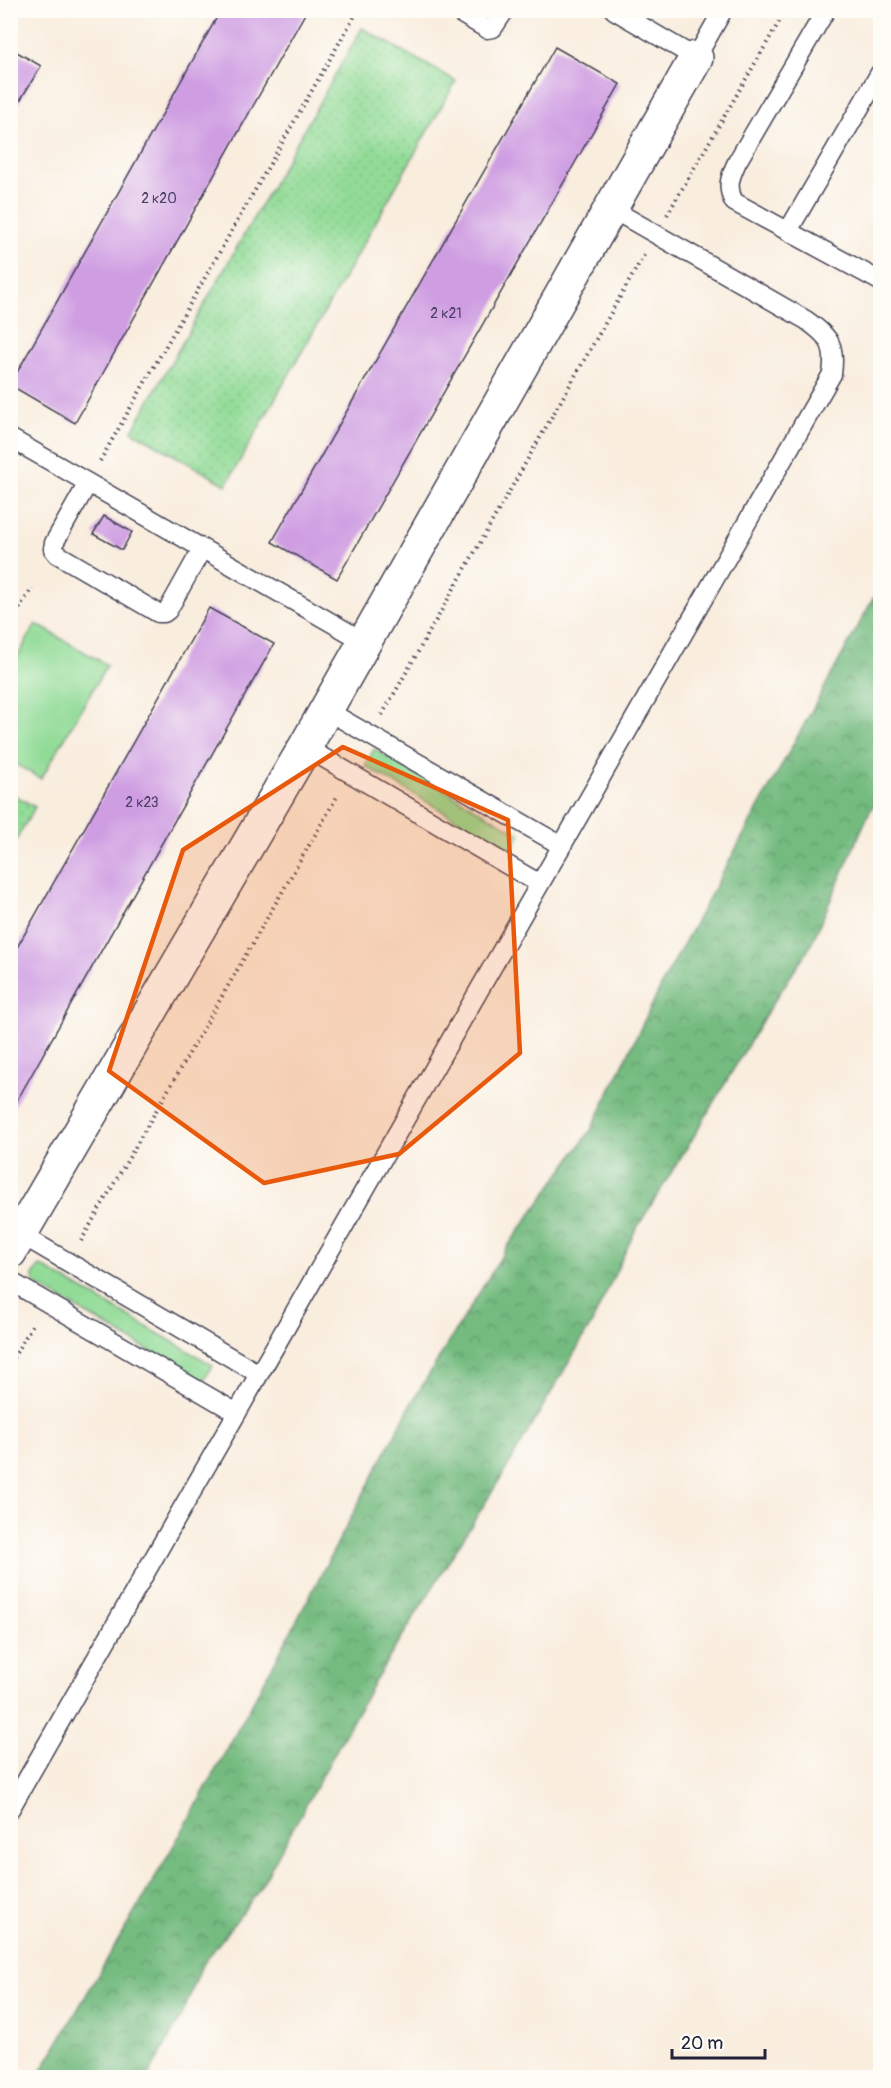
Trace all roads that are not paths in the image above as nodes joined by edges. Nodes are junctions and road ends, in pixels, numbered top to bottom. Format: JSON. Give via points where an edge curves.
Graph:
{"nodes":[{"id":1,"x":455,"y":10,"type":"edge"},
{"id":2,"x":505,"y":10,"type":"edge"},
{"id":3,"x":614,"y":10,"type":"edge"},
{"id":4,"x":723,"y":10,"type":"edge"},
{"id":5,"x":826,"y":10,"type":"edge"},
{"id":6,"x":696,"y":58,"type":"junction"},
{"id":7,"x":880,"y":73,"type":"edge"},
{"id":8,"x":610,"y":208,"type":"junction"},
{"id":9,"x":788,"y":231,"type":"junction"},
{"id":10,"x":880,"y":280,"type":"edge"},
{"id":11,"x":10,"y":438,"type":"edge"},
{"id":12,"x":88,"y":483,"type":"junction"},
{"id":13,"x":202,"y":549,"type":"junction"},
{"id":14,"x":365,"y":642,"type":"junction"},
{"id":15,"x":326,"y":710,"type":"junction"},
{"id":16,"x":305,"y":747,"type":"junction"},
{"id":17,"x":562,"y":846,"type":"junction"},
{"id":18,"x":540,"y":884,"type":"junction"},
{"id":19,"x":14,"y":1238,"type":"edge"},
{"id":20,"x":10,"y":1281,"type":"edge"},
{"id":21,"x":260,"y":1374,"type":"junction"},
{"id":22,"x":237,"y":1413,"type":"junction"},
{"id":23,"x":10,"y":1809,"type":"edge"}],
"edges":[{"from":1,"to":2,"type":"lane","via":[[487,29],[493,28]]},
{"from":3,"to":6,"type":"lane"},
{"from":4,"to":6,"type":"lane"},
{"from":5,"to":9,"type":"lane","via":[[730,177],[728,191],[734,202]]},
{"from":6,"to":8,"type":"street"},
{"from":7,"to":9,"type":"lane"},
{"from":8,"to":14,"type":"street"},
{"from":8,"to":17,"type":"lane","via":[[807,320],[824,333],[834,359],[832,374]]},
{"from":9,"to":10,"type":"lane"},
{"from":11,"to":12,"type":"lane"},
{"from":12,"to":13,"type":"lane"},
{"from":12,"to":13,"type":"lane","via":[[53,549],[158,613],[168,610]]},
{"from":13,"to":14,"type":"lane"},
{"from":14,"to":15,"type":"street"},
{"from":15,"to":16,"type":"street"},
{"from":15,"to":17,"type":"lane"},
{"from":16,"to":18,"type":"lane"},
{"from":16,"to":19,"type":"street"},
{"from":17,"to":18,"type":"lane"},
{"from":18,"to":21,"type":"lane"},
{"from":19,"to":21,"type":"lane"},
{"from":20,"to":22,"type":"lane"},
{"from":21,"to":22,"type":"lane"},
{"from":22,"to":23,"type":"lane"}]}
